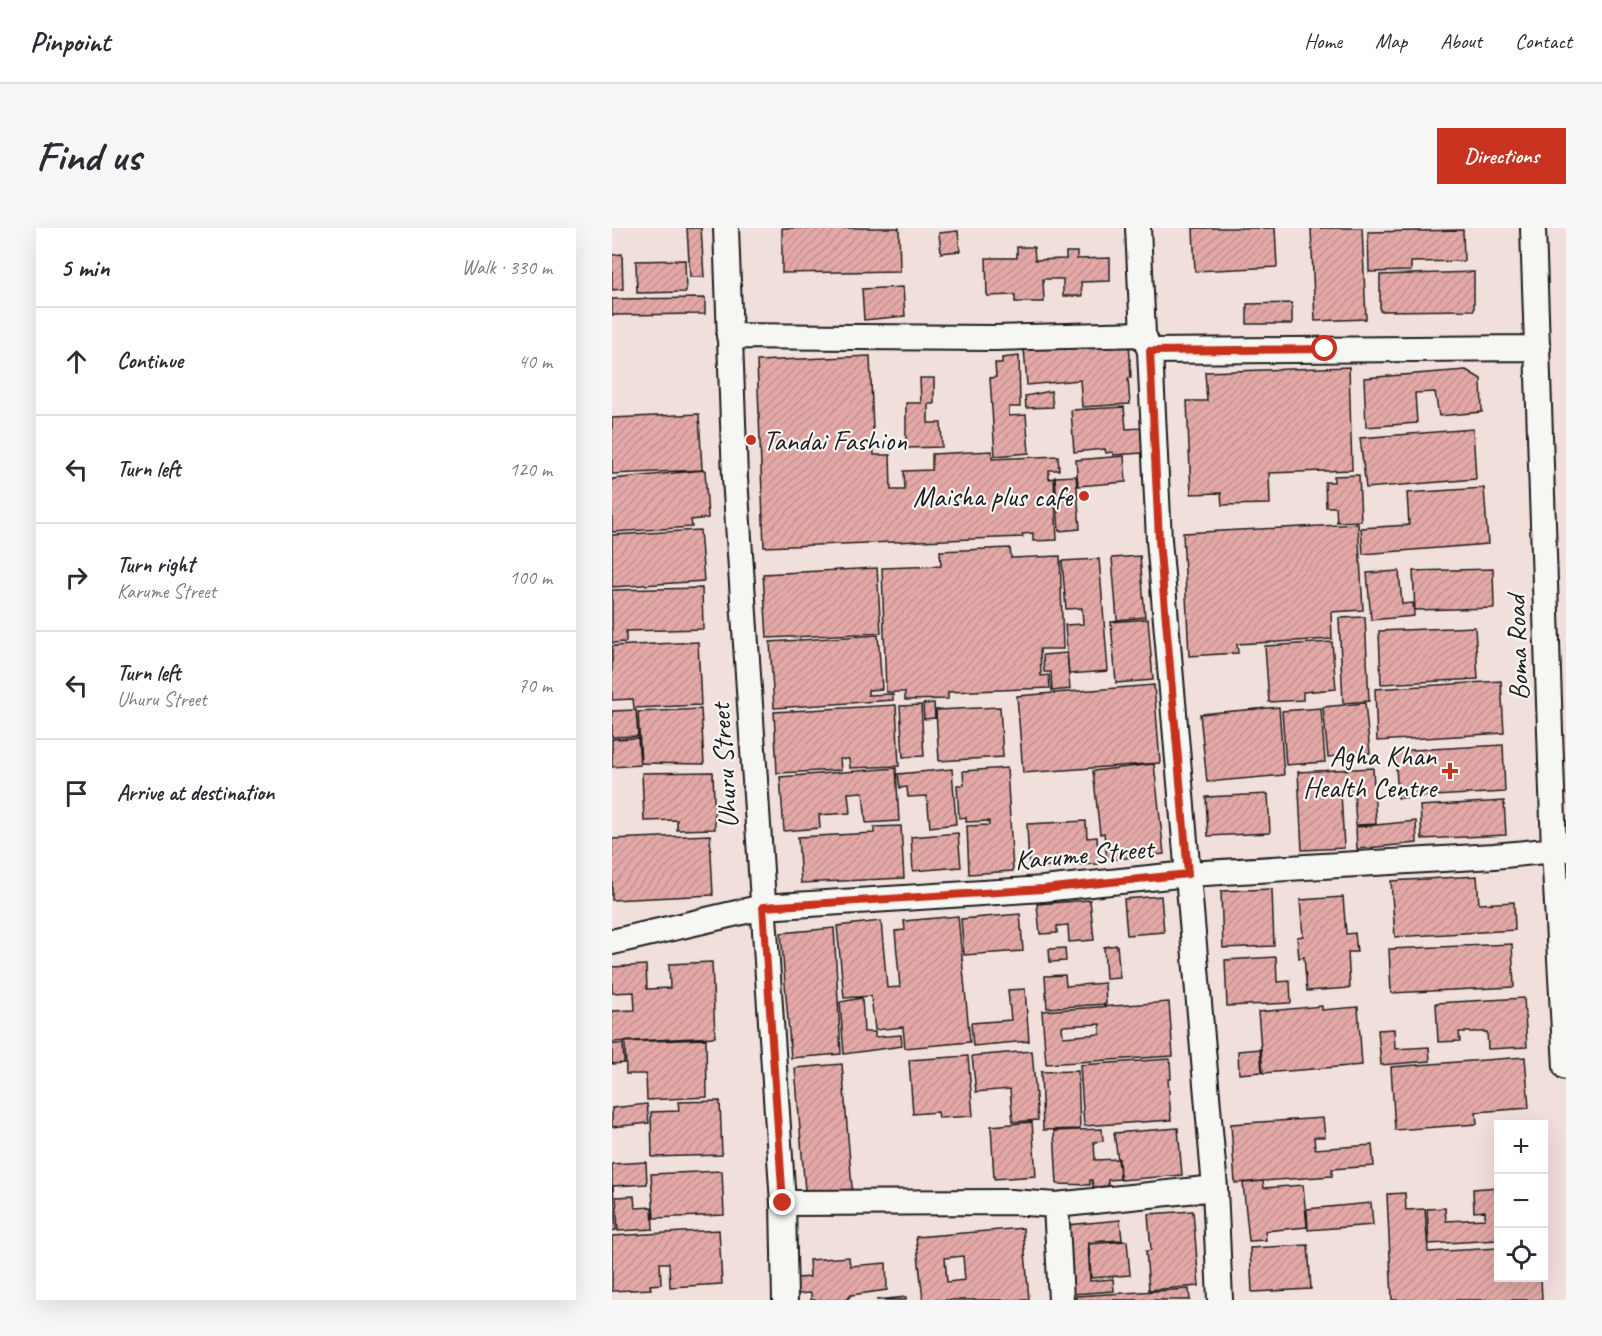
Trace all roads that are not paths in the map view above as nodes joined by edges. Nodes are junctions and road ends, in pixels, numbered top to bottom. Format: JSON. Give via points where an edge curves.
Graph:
{"nodes":[{"id":1,"x":726,"y":228,"type":"edge"},
{"id":2,"x":1138,"y":228,"type":"edge"},
{"id":3,"x":1533,"y":228,"type":"edge"},
{"id":4,"x":729,"y":336,"type":"junction"},
{"id":5,"x":1147,"y":343,"type":"junction"},
{"id":6,"x":1538,"y":348,"type":"junction"},
{"id":7,"x":1560,"y":849,"type":"edge"},
{"id":8,"x":1188,"y":874,"type":"junction"},
{"id":9,"x":763,"y":907,"type":"junction"},
{"id":10,"x":612,"y":942,"type":"edge"},
{"id":11,"x":1566,"y":1067,"type":"edge"},
{"id":12,"x":1215,"y":1188,"type":"junction"},
{"id":13,"x":783,"y":1203,"type":"junction"},
{"id":14,"x":1056,"y":1205,"type":"junction"},
{"id":15,"x":785,"y":1300,"type":"edge"},
{"id":16,"x":1061,"y":1300,"type":"edge"},
{"id":17,"x":1220,"y":1300,"type":"edge"}],
"edges":[{"from":1,"to":4,"type":"street","name":"Uhuru Street"},
{"from":2,"to":5,"type":"street"},
{"from":3,"to":6,"type":"street","name":"Boma Road"},
{"from":4,"to":5,"type":"street"},
{"from":4,"to":9,"type":"street","name":"Uhuru Street"},
{"from":5,"to":6,"type":"street"},
{"from":5,"to":8,"type":"street","via":[[1159,540]]},
{"from":6,"to":7,"type":"street","name":"Boma Road"},
{"from":7,"to":8,"type":"street","name":"Karume Street"},
{"from":7,"to":11,"type":"street","name":"Boma Road"},
{"from":8,"to":9,"type":"street","name":"Karume Street","via":[[1043,889]]},
{"from":8,"to":12,"type":"street"},
{"from":9,"to":10,"type":"street","name":"Karume Street"},
{"from":9,"to":13,"type":"street","name":"Uhuru Street"},
{"from":12,"to":14,"type":"street"},
{"from":12,"to":17,"type":"street"},
{"from":13,"to":14,"type":"street"},
{"from":13,"to":15,"type":"street","name":"Uhuru Street"},
{"from":14,"to":16,"type":"street"}]}
